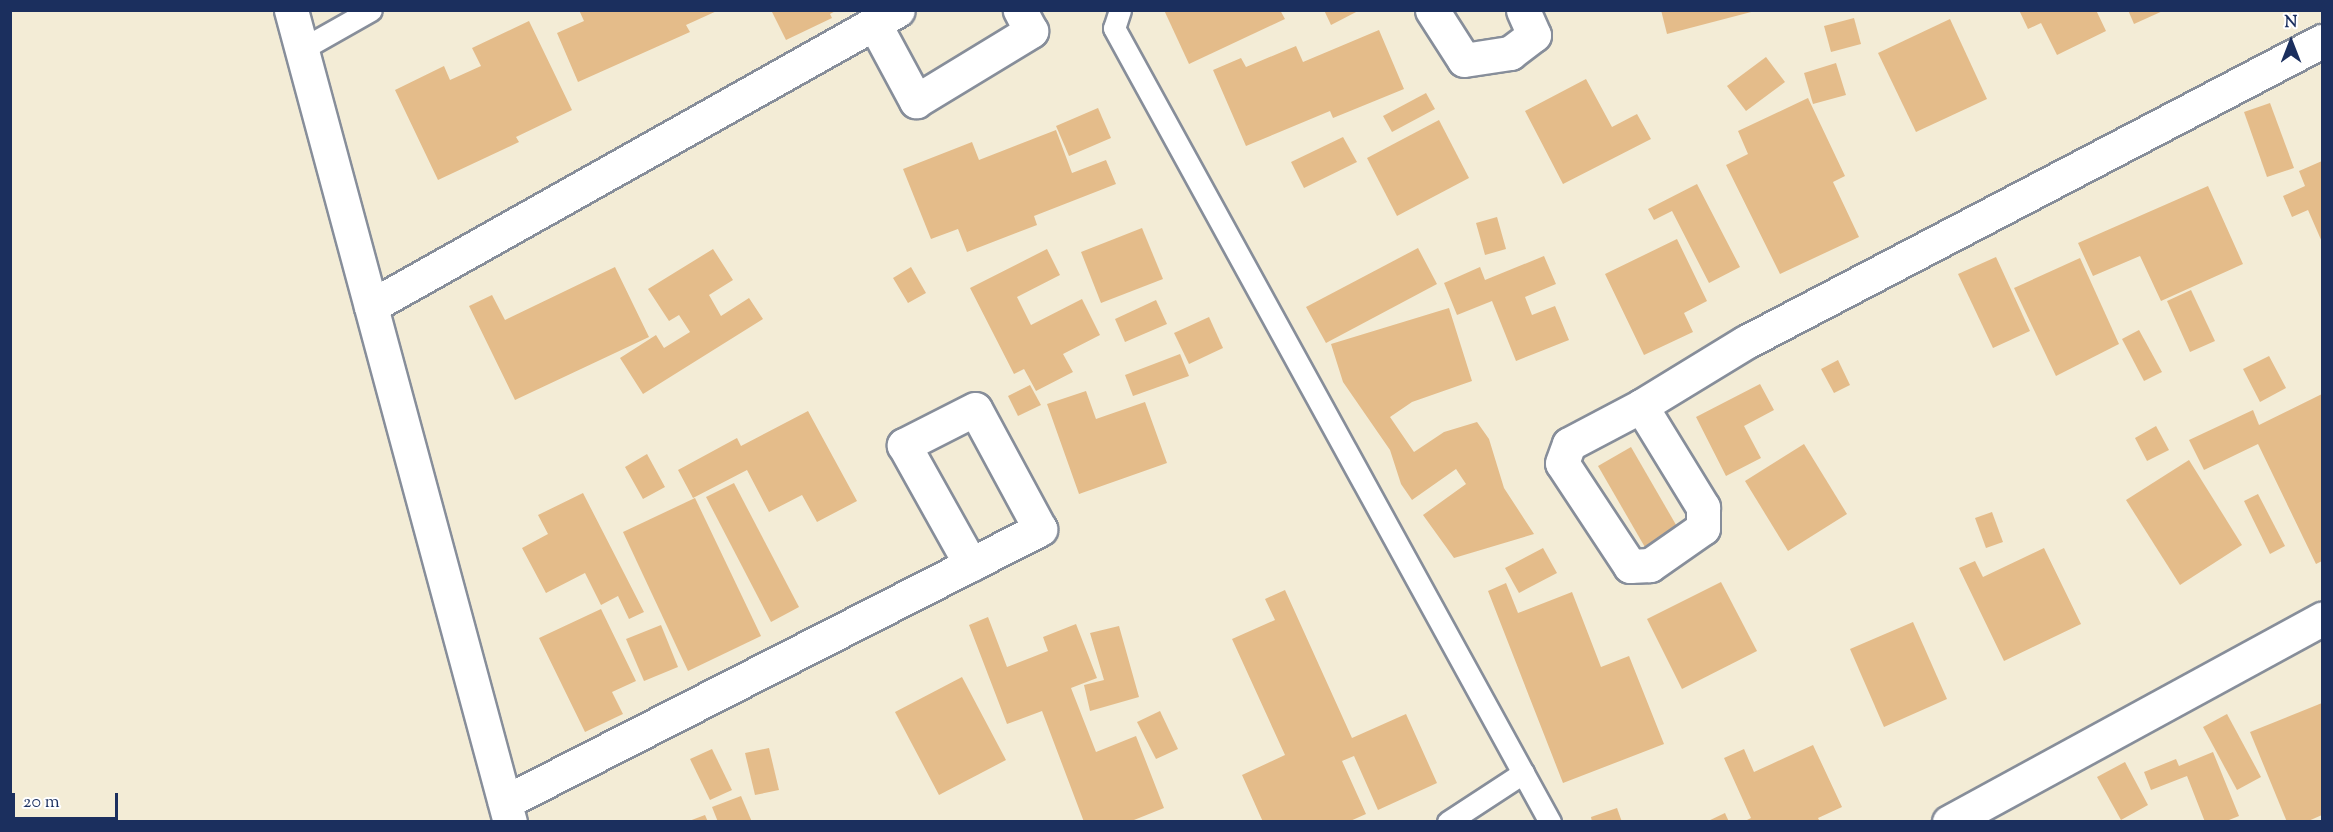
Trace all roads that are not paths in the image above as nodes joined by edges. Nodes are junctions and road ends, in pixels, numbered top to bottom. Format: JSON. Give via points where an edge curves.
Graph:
{"nodes":[{"id":1,"x":291,"y":10,"type":"edge"},
{"id":2,"x":371,"y":10,"type":"edge"},
{"id":3,"x":1020,"y":10,"type":"edge"},
{"id":4,"x":1120,"y":10,"type":"edge"},
{"id":5,"x":1432,"y":10,"type":"edge"},
{"id":6,"x":1523,"y":10,"type":"edge"},
{"id":7,"x":886,"y":17,"type":"edge"},
{"id":8,"x":2322,"y":41,"type":"edge"},
{"id":9,"x":302,"y":49,"type":"junction"},
{"id":10,"x":371,"y":306,"type":"junction"},
{"id":11,"x":1641,"y":406,"type":"junction"},
{"id":12,"x":971,"y":565,"type":"junction"},
{"id":13,"x":2322,"y":619,"type":"edge"},
{"id":14,"x":1523,"y":773,"type":"junction"},
{"id":15,"x":508,"y":812,"type":"edge"},
{"id":16,"x":1448,"y":822,"type":"edge"},
{"id":17,"x":1550,"y":822,"type":"edge"},
{"id":18,"x":1949,"y":822,"type":"edge"}],
"edges":[{"from":1,"to":9,"type":"street"},
{"from":2,"to":9,"type":"lane"},
{"from":3,"to":7,"type":"street","via":[[1031,31],[916,101]]},
{"from":4,"to":14,"type":"lane","via":[[1114,28]]},
{"from":5,"to":6,"type":"street","via":[[1464,60],[1510,53],[1534,35]]},
{"from":7,"to":10,"type":"street"},
{"from":8,"to":11,"type":"street","via":[[1746,342]]},
{"from":9,"to":10,"type":"street"},
{"from":10,"to":15,"type":"street"},
{"from":11,"to":11,"type":"street","via":[[1569,444],[1562,463],[1630,566],[1650,565],[1703,528],[1703,507]]},
{"from":12,"to":12,"type":"street","via":[[1040,530],[975,409],[904,445]]},
{"from":12,"to":15,"type":"street"},
{"from":13,"to":18,"type":"street"},
{"from":14,"to":16,"type":"lane"},
{"from":14,"to":17,"type":"lane"}]}
